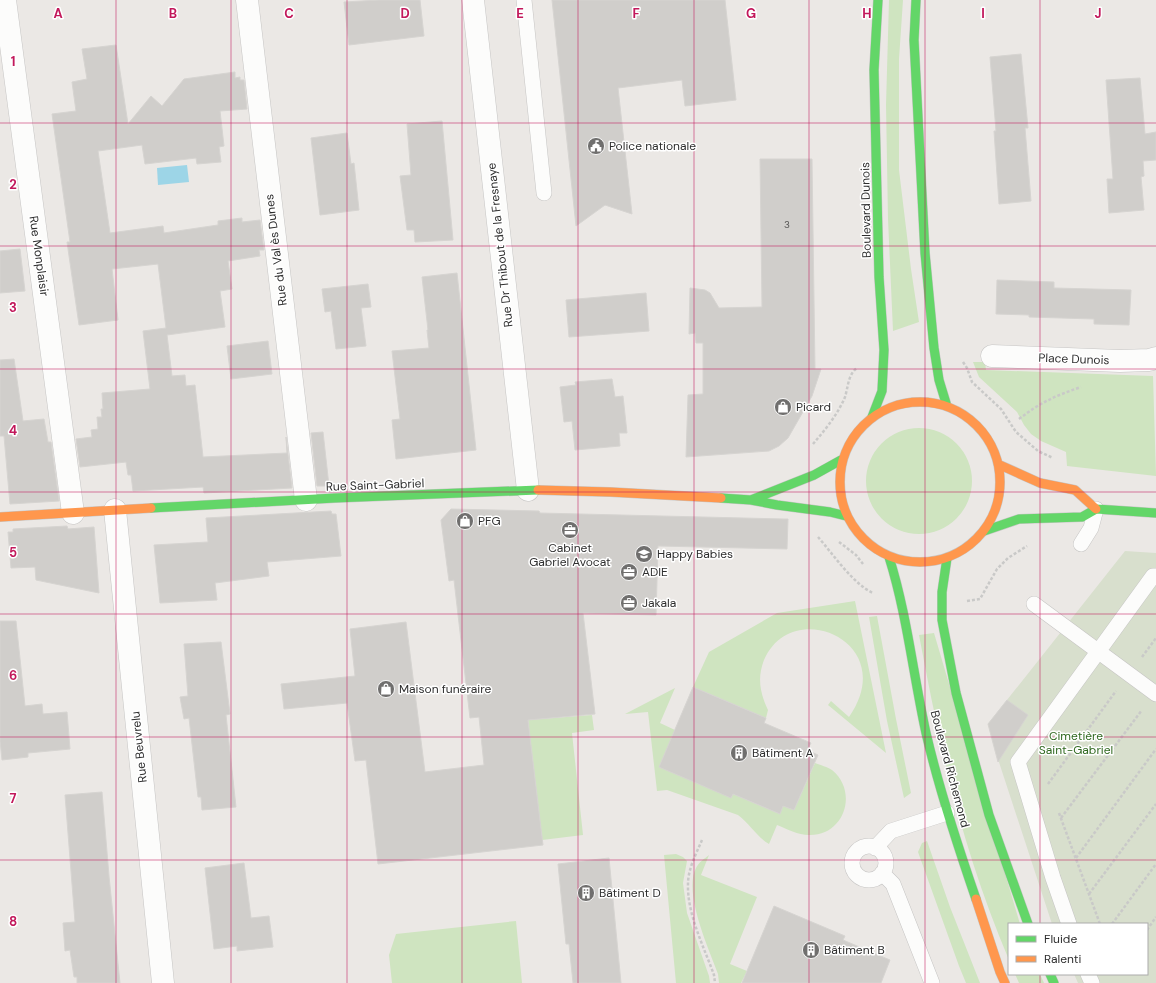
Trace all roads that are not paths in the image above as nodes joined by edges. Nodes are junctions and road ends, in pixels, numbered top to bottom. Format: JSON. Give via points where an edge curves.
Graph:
{"nodes":[{"id":1,"x":5,"y":0,"type":"edge"},
{"id":2,"x":246,"y":0,"type":"edge"},
{"id":3,"x":473,"y":0,"type":"edge"},
{"id":4,"x":524,"y":0,"type":"edge"},
{"id":5,"x":878,"y":0,"type":"edge"},
{"id":6,"x":916,"y":0,"type":"edge"},
{"id":7,"x":544,"y":193,"type":"dead end"},
{"id":8,"x":992,"y":356,"type":"dead end"},
{"id":9,"x":1156,"y":358,"type":"edge"},
{"id":10,"x":946,"y":403,"type":"junction"},
{"id":11,"x":872,"y":417,"type":"junction"},
{"id":12,"x":841,"y":460,"type":"junction"},
{"id":13,"x":1000,"y":465,"type":"junction"},
{"id":14,"x":528,"y":490,"type":"junction"},
{"id":15,"x":306,"y":500,"type":"junction"},
{"id":16,"x":751,"y":500,"type":"junction"},
{"id":17,"x":1096,"y":509,"type":"junction"},
{"id":18,"x":115,"y":510,"type":"junction"},
{"id":19,"x":73,"y":513,"type":"junction"},
{"id":20,"x":1156,"y":513,"type":"edge"},
{"id":21,"x":846,"y":516,"type":"junction"},
{"id":22,"x":0,"y":517,"type":"edge"},
{"id":23,"x":984,"y":531,"type":"junction"},
{"id":24,"x":1081,"y":544,"type":"dead end"},
{"id":25,"x":890,"y":557,"type":"junction"},
{"id":26,"x":947,"y":558,"type":"junction"},
{"id":27,"x":1156,"y":576,"type":"edge"},
{"id":28,"x":1034,"y":604,"type":"dead end"},
{"id":29,"x":1098,"y":652,"type":"junction"},
{"id":30,"x":1155,"y":694,"type":"edge"},
{"id":31,"x":947,"y":813,"type":"junction"},
{"id":32,"x":875,"y":848,"type":"junction"},
{"id":33,"x":882,"y":873,"type":"junction"},
{"id":34,"x":1028,"y":923,"type":"edge"},
{"id":35,"x":1069,"y":923,"type":"edge"},
{"id":36,"x":163,"y":983,"type":"edge"},
{"id":37,"x":932,"y":983,"type":"edge"},
{"id":38,"x":1005,"y":983,"type":"edge"}],
"edges":[{"from":1,"to":19,"type":"street","name":"Rue Monplaisir"},
{"from":2,"to":15,"type":"street","name":"Rue du Val ès Dunes"},
{"from":3,"to":14,"type":"street","name":"Rue Dr Thibout de la Fresnaye"},
{"from":4,"to":7,"type":"lane"},
{"from":5,"to":11,"type":"main road","name":"Boulevard Dunois","via":[[874,70],[879,277],[884,350],[882,391]]},
{"from":6,"to":10,"type":"main road","via":[[914,40],[925,253],[934,348]]},
{"from":8,"to":9,"type":"street","name":"Place Dunois","via":[[1120,361]]},
{"from":10,"to":11,"type":"main road","via":[[914,401],[892,406]]},
{"from":10,"to":13,"type":"main road","via":[[980,428]]},
{"from":11,"to":12,"type":"main road","via":[[853,436]]},
{"from":12,"to":16,"type":"main road","name":"Rue Saint-Gabriel","via":[[814,475]]},
{"from":12,"to":21,"type":"main road","via":[[839,487]]},
{"from":13,"to":17,"type":"main road","via":[[1040,483],[1075,490]]},
{"from":13,"to":23,"type":"main road","via":[[999,497]]},
{"from":14,"to":15,"type":"main road","name":"Rue Saint-Gabriel"},
{"from":14,"to":16,"type":"main road","name":"Rue Saint-Gabriel"},
{"from":15,"to":18,"type":"main road","name":"Rue Saint-Gabriel"},
{"from":16,"to":21,"type":"main road","name":"Rue Saint-Gabriel"},
{"from":17,"to":20,"type":"main road"},
{"from":17,"to":23,"type":"main road","via":[[1082,517],[1019,519]]},
{"from":17,"to":24,"type":"lane"},
{"from":18,"to":19,"type":"main road","name":"Rue Saint-Gabriel"},
{"from":18,"to":36,"type":"street","name":"Rue Beuvrelu"},
{"from":19,"to":22,"type":"main road","name":"Rue Saint-Gabriel"},
{"from":21,"to":25,"type":"main road","via":[[857,534]]},
{"from":23,"to":26,"type":"main road","via":[[968,546]]},
{"from":25,"to":26,"type":"main road","via":[[922,563]]},
{"from":25,"to":31,"type":"main road","name":"Boulevard Richemond","via":[[926,732]]},
{"from":26,"to":34,"type":"main road","name":"Boulevard Richemond","via":[[942,592],[942,620],[956,693],[989,815]]},
{"from":27,"to":29,"type":"lane","via":[[1153,576]]},
{"from":28,"to":29,"type":"lane"},
{"from":29,"to":30,"type":"lane"},
{"from":29,"to":35,"type":"lane","via":[[1018,762]]},
{"from":31,"to":32,"type":"lane","via":[[891,830]]},
{"from":31,"to":38,"type":"main road","name":"Boulevard Richemond"},
{"from":32,"to":33,"type":"lane","via":[[885,859],[885,869]]},
{"from":32,"to":33,"type":"lane","via":[[859,850],[852,859],[853,869],[860,877],[869,880],[879,877]]},
{"from":33,"to":37,"type":"lane","via":[[893,884]]}]}
